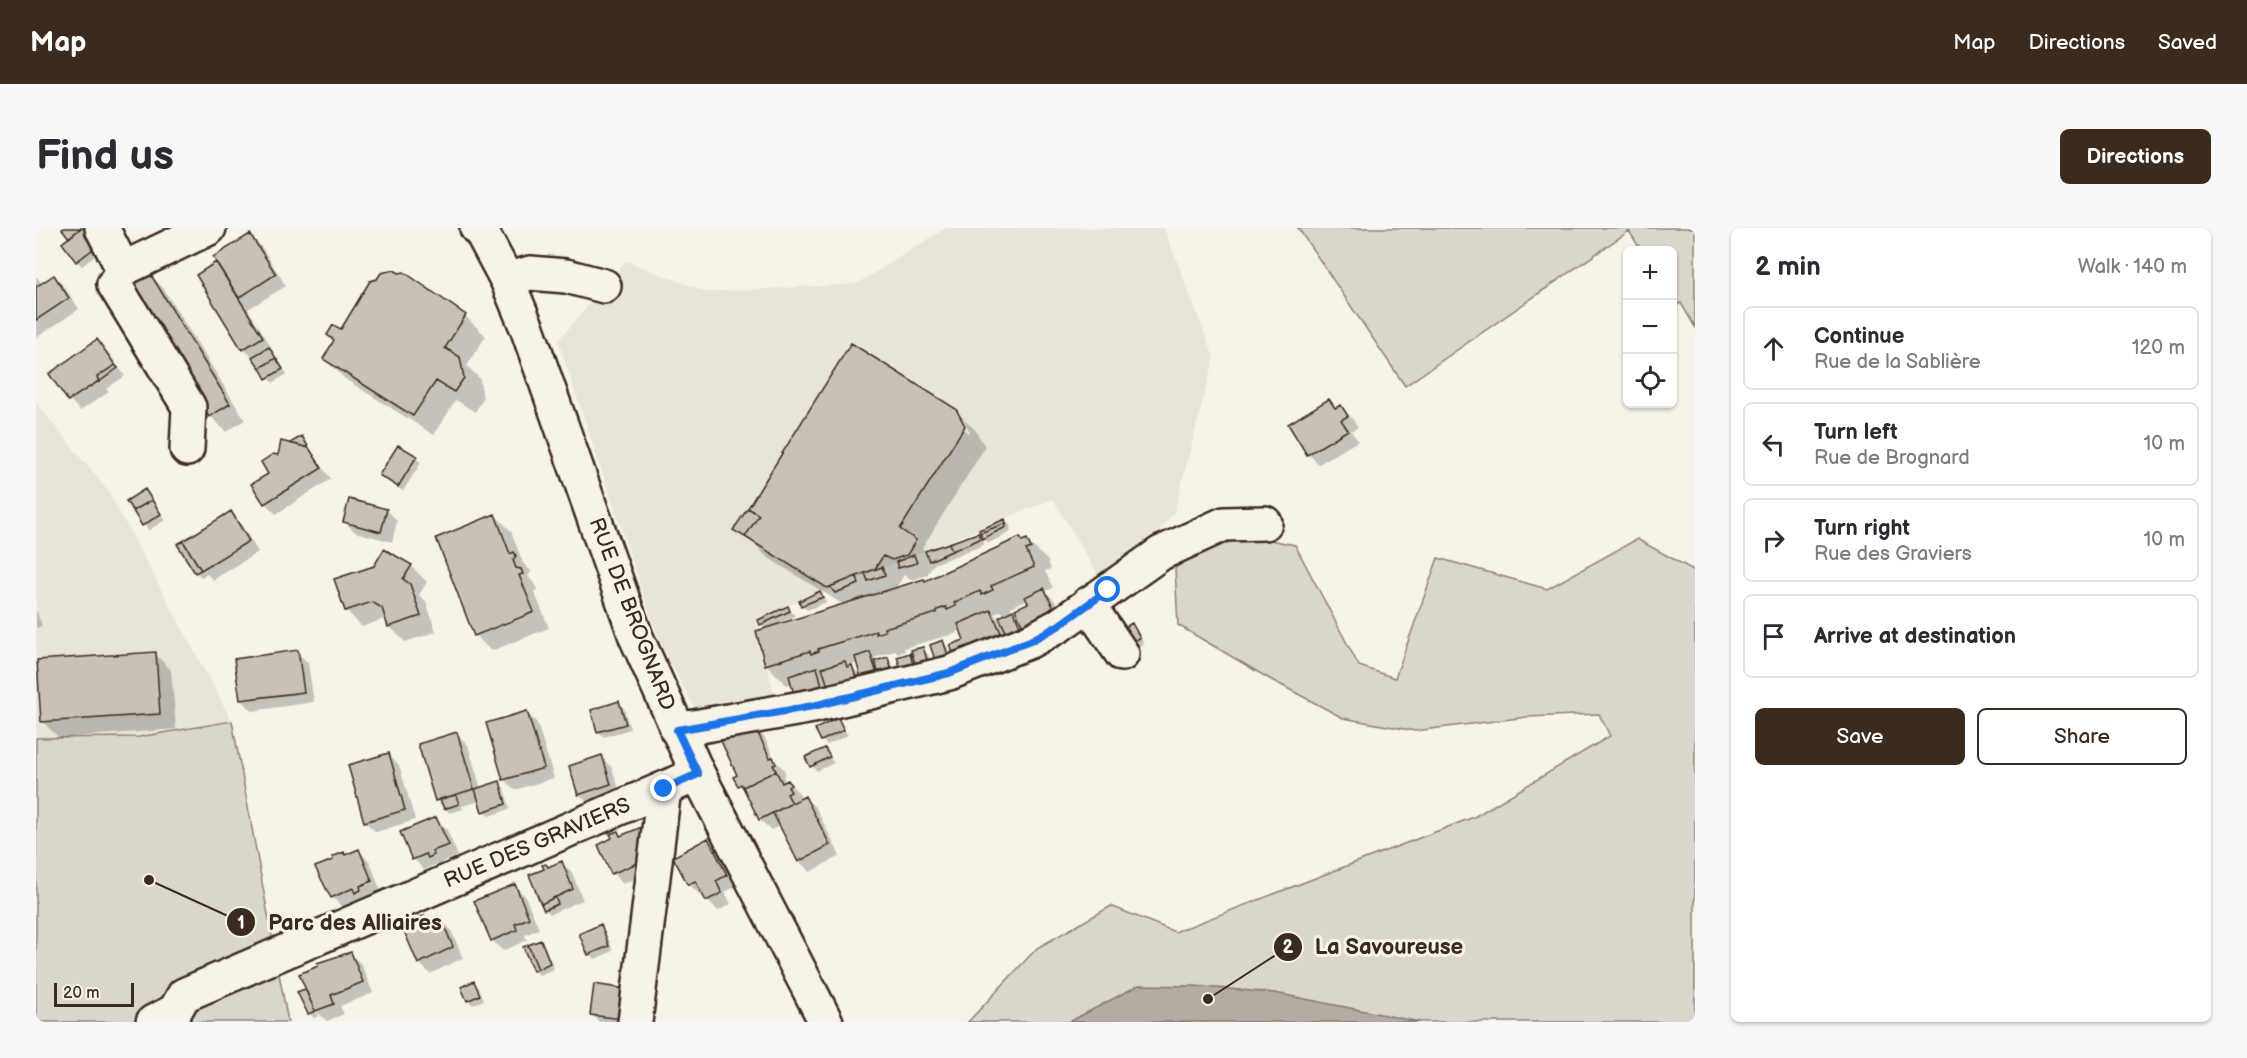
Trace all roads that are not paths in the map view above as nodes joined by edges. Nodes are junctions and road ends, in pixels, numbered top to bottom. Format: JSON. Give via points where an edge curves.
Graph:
{"nodes":[{"id":1,"x":102,"y":228,"type":"edge"},
{"id":2,"x":209,"y":228,"type":"edge"},
{"id":3,"x":477,"y":228,"type":"edge"},
{"id":4,"x":123,"y":268,"type":"junction"},
{"id":5,"x":507,"y":280,"type":"junction"},
{"id":6,"x":604,"y":286,"type":"dead end"},
{"id":7,"x":187,"y":449,"type":"dead end"},
{"id":8,"x":1265,"y":523,"type":"dead end"},
{"id":9,"x":1088,"y":604,"type":"junction"},
{"id":10,"x":1122,"y":654,"type":"dead end"},
{"id":11,"x":677,"y":730,"type":"junction"},
{"id":12,"x":698,"y":774,"type":"junction"},
{"id":13,"x":664,"y":789,"type":"junction"},
{"id":14,"x":153,"y":1022,"type":"edge"},
{"id":15,"x":635,"y":1022,"type":"edge"},
{"id":16,"x":826,"y":1022,"type":"edge"}],
"edges":[{"from":1,"to":4,"type":"street"},
{"from":2,"to":4,"type":"street"},
{"from":3,"to":5,"type":"street","name":"RUE DE BROGNARD"},
{"from":4,"to":7,"type":"street","via":[[114,285],[189,407]]},
{"from":5,"to":6,"type":"street","via":[[530,273],[566,276]]},
{"from":5,"to":11,"type":"street","name":"RUE DE BROGNARD","via":[[636,637]]},
{"from":8,"to":9,"type":"street","via":[[1224,524],[1161,553]]},
{"from":9,"to":10,"type":"street"},
{"from":9,"to":11,"type":"street","via":[[1030,641],[949,673],[813,706]]},
{"from":11,"to":12,"type":"street","name":"RUE DE BROGNARD"},
{"from":12,"to":13,"type":"street","name":"RUE DES GRAVIERS"},
{"from":12,"to":16,"type":"street","name":"RUE DE BROGNARD"},
{"from":13,"to":14,"type":"street","name":"RUE DES GRAVIERS","via":[[184,995],[175,1011]]},
{"from":13,"to":15,"type":"street"}]}
